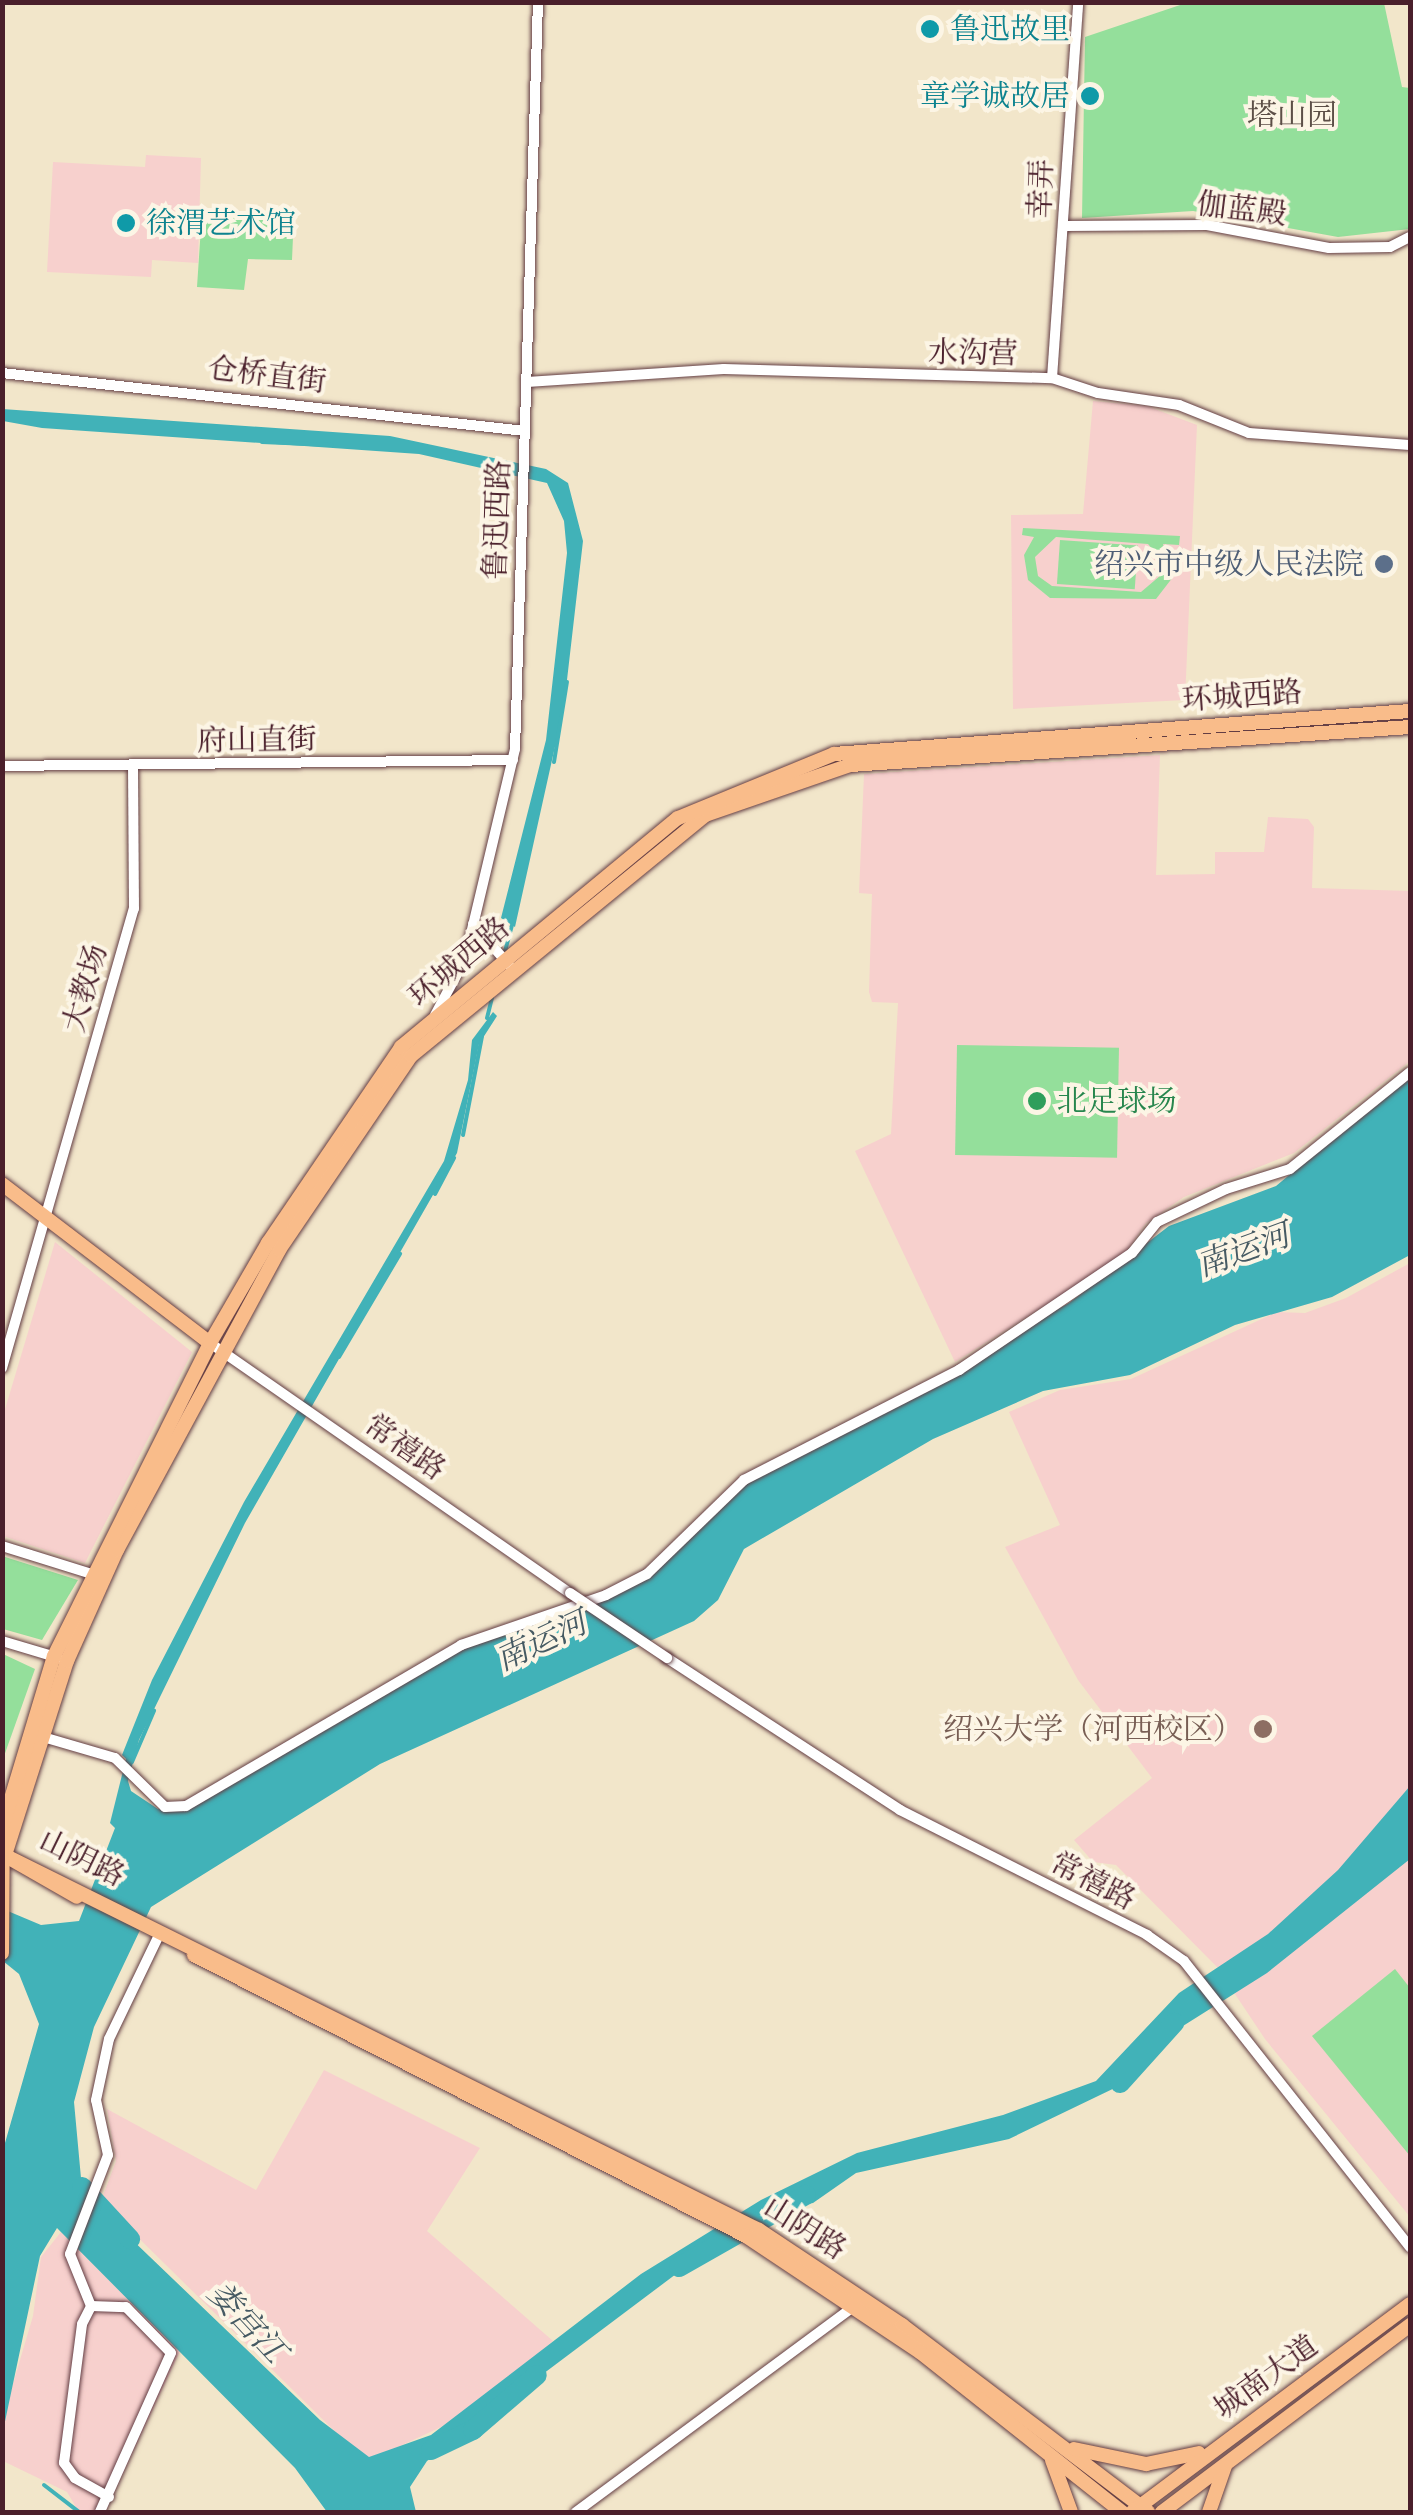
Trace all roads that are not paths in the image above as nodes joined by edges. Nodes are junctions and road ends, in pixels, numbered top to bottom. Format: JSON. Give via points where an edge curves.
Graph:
{"nodes":[{"id":1,"x":538,"y":2,"type":"edge"},
{"id":2,"x":1078,"y":2,"type":"edge"},
{"id":3,"x":1065,"y":226,"type":"junction"},
{"id":4,"x":1410,"y":237,"type":"edge"},
{"id":5,"x":2,"y":373,"type":"edge"},
{"id":6,"x":1052,"y":378,"type":"junction"},
{"id":7,"x":527,"y":382,"type":"junction"},
{"id":8,"x":525,"y":431,"type":"junction"},
{"id":9,"x":1410,"y":445,"type":"edge"},
{"id":10,"x":1410,"y":710,"type":"edge"},
{"id":11,"x":1410,"y":727,"type":"edge"},
{"id":12,"x":513,"y":760,"type":"junction"},
{"id":13,"x":2,"y":766,"type":"edge"},
{"id":14,"x":133,"y":767,"type":"junction"},
{"id":15,"x":474,"y":924,"type":"junction"},
{"id":16,"x":525,"y":952,"type":"junction"},
{"id":17,"x":509,"y":965,"type":"junction"},
{"id":18,"x":428,"y":1024,"type":"junction"},
{"id":19,"x":1410,"y":1072,"type":"edge"},
{"id":20,"x":2,"y":1184,"type":"edge"},
{"id":21,"x":46,"y":1217,"type":"junction"},
{"id":22,"x":216,"y":1347,"type":"junction"},
{"id":23,"x":2,"y":1368,"type":"edge"},
{"id":24,"x":2,"y":1546,"type":"edge"},
{"id":25,"x":92,"y":1574,"type":"junction"},
{"id":26,"x":2,"y":1641,"type":"edge"},
{"id":27,"x":60,"y":1658,"type":"junction"},
{"id":28,"x":43,"y":1737,"type":"junction"},
{"id":29,"x":4,"y":1854,"type":"edge"},
{"id":30,"x":142,"y":1924,"type":"junction"},
{"id":31,"x":158,"y":1937,"type":"junction"},
{"id":32,"x":2,"y":1953,"type":"edge"},
{"id":33,"x":745,"y":2229,"type":"junction"},
{"id":34,"x":1410,"y":2247,"type":"edge"},
{"id":35,"x":1410,"y":2304,"type":"edge"},
{"id":36,"x":855,"y":2305,"type":"junction"},
{"id":37,"x":91,"y":2306,"type":"junction"},
{"id":38,"x":1410,"y":2325,"type":"edge"},
{"id":39,"x":1222,"y":2443,"type":"junction"},
{"id":40,"x":1049,"y":2445,"type":"junction"},
{"id":41,"x":1228,"y":2460,"type":"junction"},
{"id":42,"x":108,"y":2497,"type":"junction"},
{"id":43,"x":1140,"y":2510,"type":"edge"},
{"id":44,"x":1164,"y":2510,"type":"edge"},
{"id":45,"x":100,"y":2512,"type":"edge"},
{"id":46,"x":576,"y":2512,"type":"edge"},
{"id":47,"x":1072,"y":2512,"type":"edge"},
{"id":48,"x":1122,"y":2512,"type":"edge"},
{"id":49,"x":1209,"y":2512,"type":"edge"}],
"edges":[{"from":1,"to":7,"type":"street","name":"鲁迅西路"},
{"from":2,"to":3,"type":"street","name":"幸弄"},
{"from":3,"to":4,"type":"street","name":"伽蓝殿","via":[[1206,225],[1329,248],[1390,247]]},
{"from":3,"to":6,"type":"street","name":"幸弄"},
{"from":5,"to":8,"type":"street","name":"仓桥直街"},
{"from":6,"to":7,"type":"street","name":"水沟营","via":[[724,369]]},
{"from":6,"to":9,"type":"street","name":"水沟营","via":[[1098,393],[1179,405],[1249,434]]},
{"from":7,"to":8,"type":"street","name":"鲁迅西路"},
{"from":8,"to":12,"type":"street","name":"鲁迅西路"},
{"from":10,"to":16,"type":"main road","name":"环城西路","via":[[834,754],[678,818]]},
{"from":11,"to":16,"type":"main road","name":"环城西路","via":[[850,765],[705,815]]},
{"from":12,"to":14,"type":"street","name":"府山直街"},
{"from":12,"to":15,"type":"street","name":"鲁迅西路"},
{"from":13,"to":14,"type":"street","name":"府山直街"},
{"from":14,"to":21,"type":"street","name":"大教场","via":[[134,908]]},
{"from":15,"to":17,"type":"street"},
{"from":15,"to":18,"type":"street","name":"鲁迅西路","via":[[456,983]]},
{"from":16,"to":17,"type":"main road","name":"环城西路"},
{"from":17,"to":18,"type":"main road","name":"环城西路"},
{"from":17,"to":22,"type":"main road","name":"环城西路","via":[[411,1056]]},
{"from":18,"to":22,"type":"main road","name":"环城西路","via":[[401,1047],[268,1243]]},
{"from":19,"to":28,"type":"street","via":[[1290,1168],[1158,1222],[1132,1253],[970,1363],[744,1480],[647,1574],[461,1645],[186,1806],[165,1807],[115,1758]]},
{"from":20,"to":21,"type":"main road"},
{"from":21,"to":22,"type":"main road"},
{"from":21,"to":23,"type":"street","name":"大教场"},
{"from":22,"to":25,"type":"main road","name":"环城西路"},
{"from":22,"to":27,"type":"main road","name":"环城西路"},
{"from":22,"to":34,"type":"street","name":"常禧路","bridge":true,"via":[[570,1593],[900,1810],[1147,1936],[1196,1971],[1284,2093]]},
{"from":24,"to":25,"type":"street"},
{"from":25,"to":27,"type":"main road","name":"环城西路"},
{"from":26,"to":27,"type":"street"},
{"from":27,"to":28,"type":"main road","name":"环城西路"},
{"from":27,"to":29,"type":"main road","name":"环城西路","via":[[3,1825]]},
{"from":28,"to":29,"type":"main road","name":"环城西路"},
{"from":29,"to":30,"type":"main road","name":"山阴路"},
{"from":29,"to":32,"type":"main road"},
{"from":30,"to":31,"type":"main road","name":"山阴路"},
{"from":30,"to":33,"type":"main road","name":"山阴路"},
{"from":31,"to":33,"type":"main road","name":"山阴路"},
{"from":31,"to":37,"type":"street","via":[[126,1994],[100,2075],[96,2100],[108,2154],[70,2262]]},
{"from":33,"to":36,"type":"main road","name":"山阴路"},
{"from":33,"to":40,"type":"main road","name":"山阴路","via":[[902,2325]]},
{"from":35,"to":39,"type":"main road","name":"城南大道"},
{"from":36,"to":40,"type":"main road","name":"山阴路"},
{"from":36,"to":46,"type":"street"},
{"from":37,"to":42,"type":"street","via":[[82,2324],[64,2463],[75,2478]]},
{"from":37,"to":42,"type":"street","via":[[126,2307],[172,2353]]},
{"from":38,"to":41,"type":"main road","name":"城南大道"},
{"from":39,"to":40,"type":"main road","via":[[1146,2464]]},
{"from":39,"to":43,"type":"main road","name":"城南大道","via":[[1152,2492]]},
{"from":40,"to":43,"type":"main road","name":"山阴路"},
{"from":40,"to":47,"type":"main road"},
{"from":40,"to":48,"type":"main road","name":"山阴路"},
{"from":41,"to":44,"type":"main road","name":"城南大道"},
{"from":41,"to":49,"type":"main road"},
{"from":42,"to":45,"type":"street"}]}
